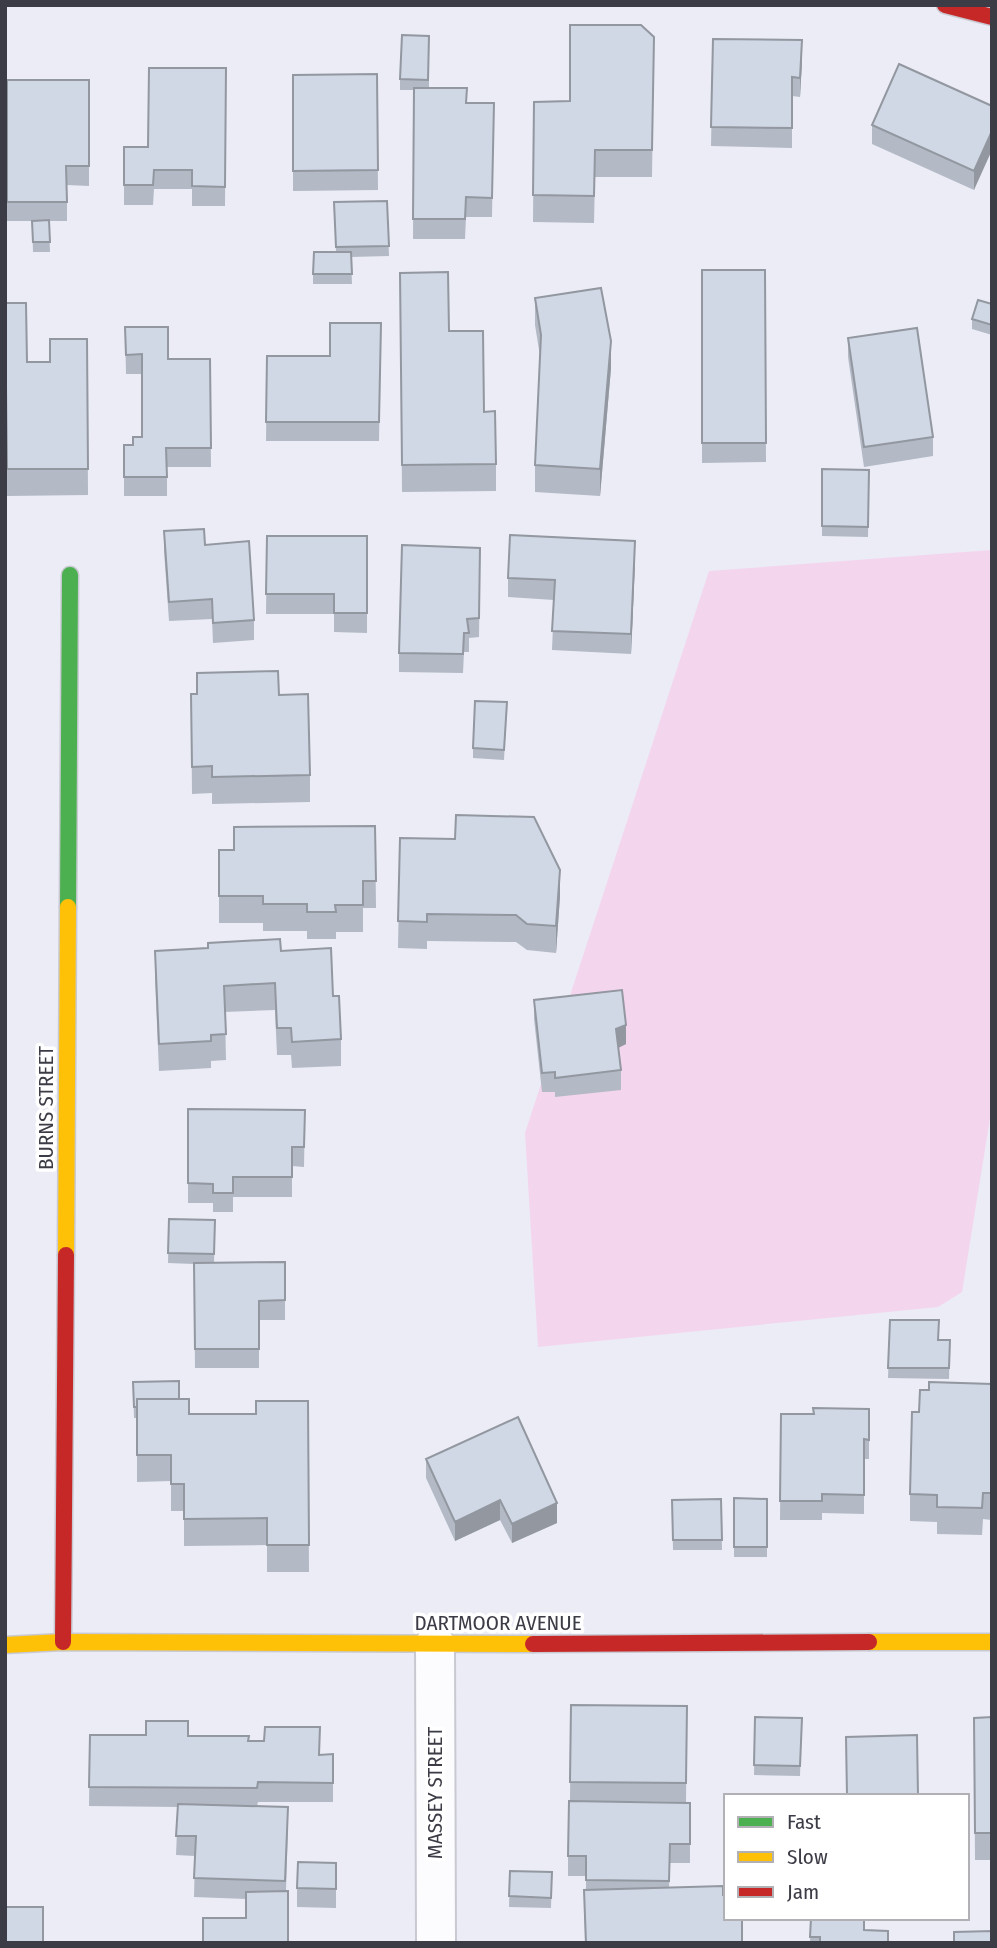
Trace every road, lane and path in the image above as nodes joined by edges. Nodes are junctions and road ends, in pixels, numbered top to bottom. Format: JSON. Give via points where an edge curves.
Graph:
{"nodes":[{"id":1,"x":946,"y":5,"type":"edge"},
{"id":2,"x":992,"y":18,"type":"edge"},
{"id":3,"x":70,"y":575,"type":"dead end"},
{"id":4,"x":64,"y":1642,"type":"junction"},
{"id":5,"x":992,"y":1642,"type":"edge"},
{"id":6,"x":435,"y":1644,"type":"junction"},
{"id":7,"x":5,"y":1646,"type":"edge"},
{"id":8,"x":436,"y":1943,"type":"edge"}],
"edges":[{"from":1,"to":2,"type":"street"},
{"from":3,"to":4,"type":"street","name":"BURNS STREET"},
{"from":4,"to":6,"type":"street","name":"DARTMOOR AVENUE"},
{"from":4,"to":7,"type":"street","name":"DARTMOOR AVENUE"},
{"from":5,"to":6,"type":"street","name":"DARTMOOR AVENUE"},
{"from":6,"to":8,"type":"street","name":"MASSEY STREET"}]}
